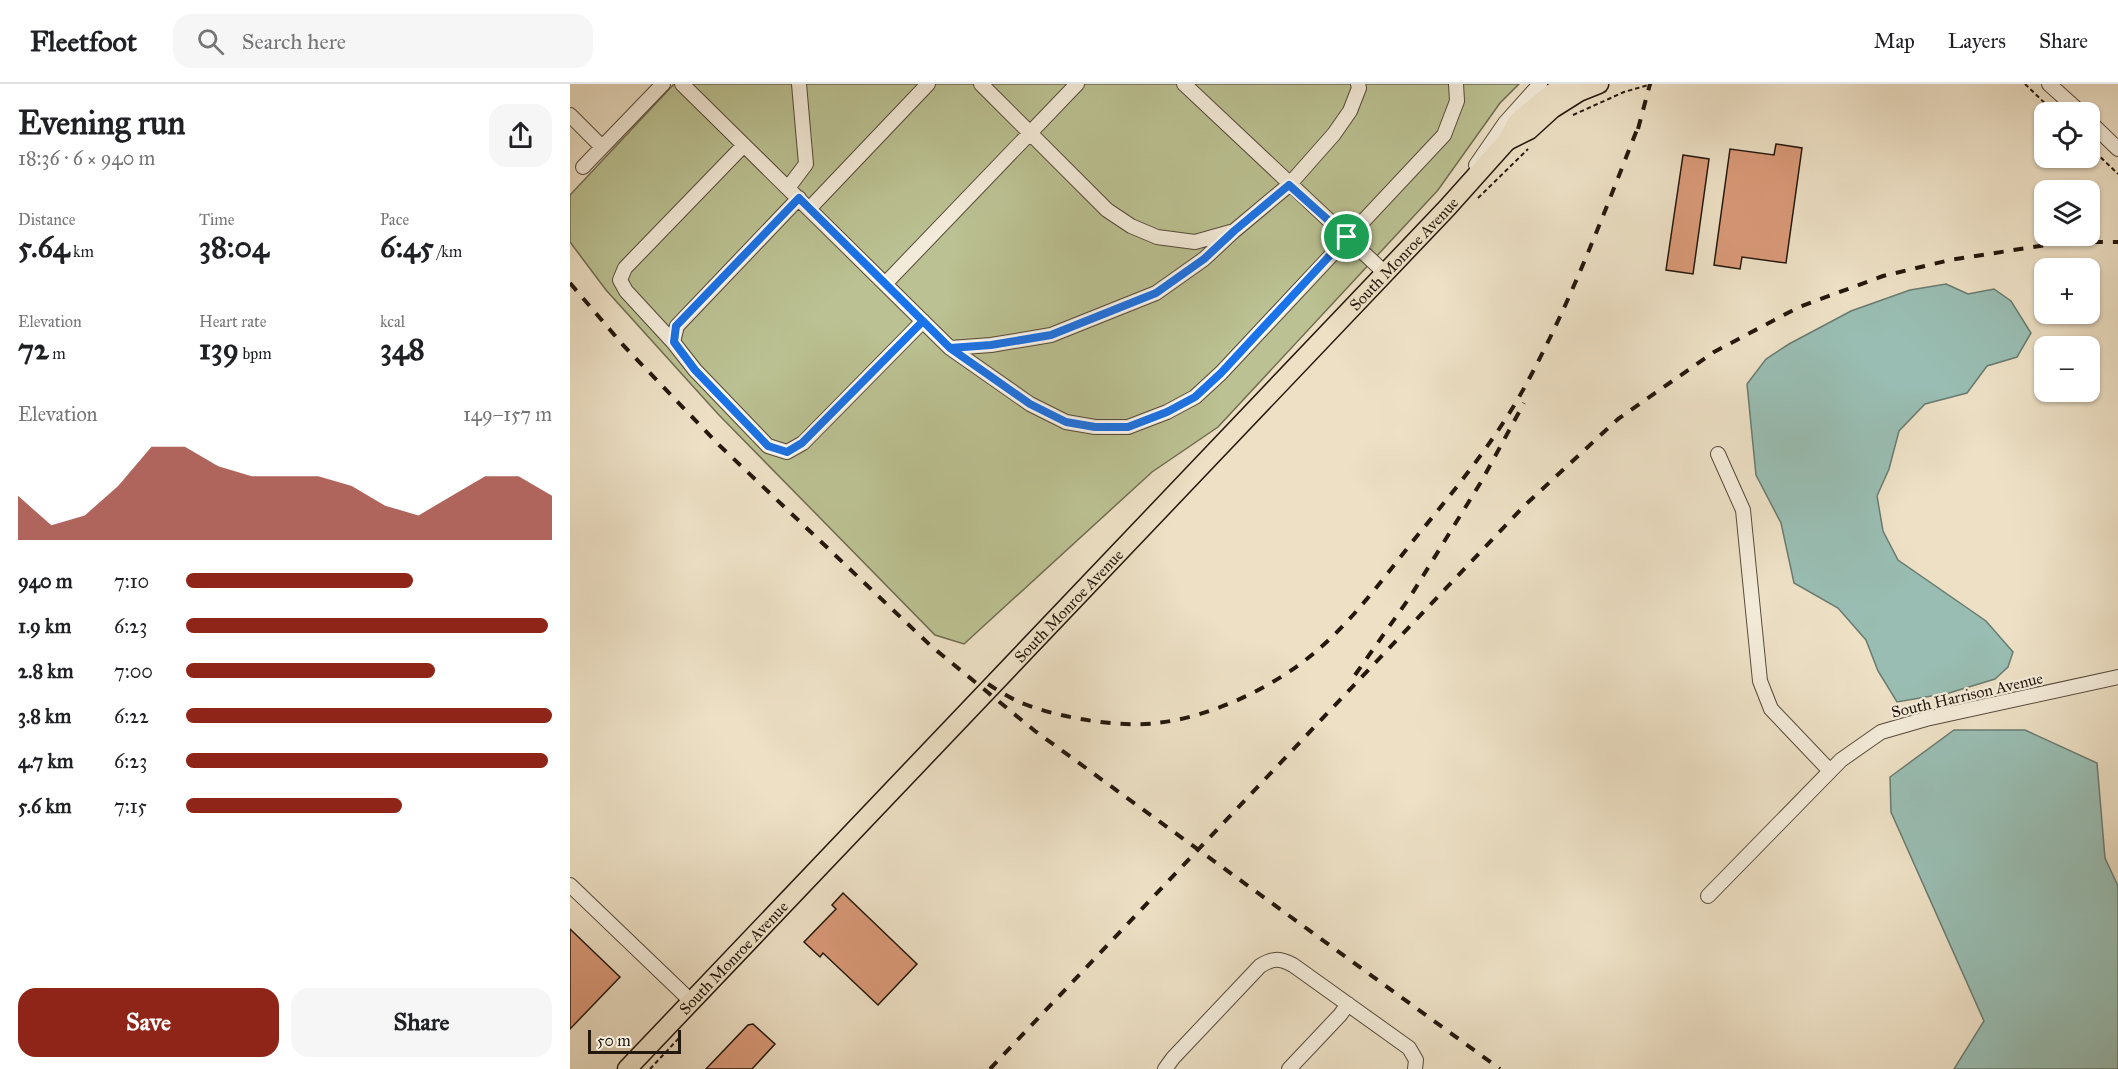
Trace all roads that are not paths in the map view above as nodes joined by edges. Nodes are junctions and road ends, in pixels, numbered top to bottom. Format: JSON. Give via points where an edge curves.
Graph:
{"nodes":[{"id":1,"x":663,"y":84,"type":"edge"},
{"id":2,"x":682,"y":84,"type":"edge"},
{"id":3,"x":799,"y":84,"type":"edge"},
{"id":4,"x":928,"y":84,"type":"edge"},
{"id":5,"x":981,"y":84,"type":"edge"},
{"id":6,"x":1077,"y":84,"type":"edge"},
{"id":7,"x":1184,"y":84,"type":"edge"},
{"id":8,"x":1358,"y":84,"type":"edge"},
{"id":9,"x":1456,"y":84,"type":"edge"},
{"id":10,"x":1540,"y":84,"type":"edge"},
{"id":11,"x":1567,"y":84,"type":"edge"},
{"id":12,"x":1599,"y":84,"type":"edge"},
{"id":13,"x":2049,"y":84,"type":"edge"},
{"id":14,"x":2069,"y":102,"type":"edge"},
{"id":15,"x":570,"y":115,"type":"edge"},
{"id":16,"x":2100,"y":132,"type":"edge"},
{"id":17,"x":1029,"y":133,"type":"junction"},
{"id":18,"x":1507,"y":141,"type":"junction"},
{"id":19,"x":744,"y":145,"type":"junction"},
{"id":20,"x":602,"y":147,"type":"junction"},
{"id":21,"x":2118,"y":149,"type":"edge"},
{"id":22,"x":583,"y":167,"type":"dead end"},
{"id":23,"x":1289,"y":185,"type":"junction"},
{"id":24,"x":788,"y":188,"type":"junction"},
{"id":25,"x":799,"y":198,"type":"junction"},
{"id":26,"x":1447,"y":207,"type":"junction"},
{"id":27,"x":809,"y":209,"type":"junction"},
{"id":28,"x":1234,"y":231,"type":"junction"},
{"id":29,"x":1347,"y":237,"type":"junction"},
{"id":30,"x":1384,"y":273,"type":"junction"},
{"id":31,"x":885,"y":284,"type":"junction"},
{"id":32,"x":923,"y":321,"type":"junction"},
{"id":33,"x":674,"y":342,"type":"junction"},
{"id":34,"x":950,"y":348,"type":"junction"},
{"id":35,"x":1718,"y":454,"type":"dead end"},
{"id":36,"x":2118,"y":677,"type":"edge"},
{"id":37,"x":1830,"y":771,"type":"junction"},
{"id":38,"x":570,"y":885,"type":"edge"},
{"id":39,"x":1708,"y":896,"type":"dead end"},
{"id":40,"x":692,"y":1002,"type":"junction"},
{"id":41,"x":1348,"y":1004,"type":"junction"},
{"id":42,"x":627,"y":1069,"type":"edge"},
{"id":43,"x":1165,"y":1069,"type":"edge"},
{"id":44,"x":1289,"y":1069,"type":"edge"},
{"id":45,"x":1415,"y":1069,"type":"edge"}],
"edges":[{"from":1,"to":20,"type":"street"},
{"from":2,"to":19,"type":"street"},
{"from":3,"to":24,"type":"street","via":[[806,164]]},
{"from":4,"to":27,"type":"street"},
{"from":5,"to":17,"type":"street"},
{"from":6,"to":17,"type":"street"},
{"from":7,"to":23,"type":"street"},
{"from":8,"to":23,"type":"street","via":[[1350,111]]},
{"from":9,"to":29,"type":"street","via":[[1457,101],[1444,135]]},
{"from":10,"to":26,"type":"street","via":[[1505,123]]},
{"from":11,"to":18,"type":"main road","name":"South Monroe Avenue","via":[[1517,122]]},
{"from":12,"to":18,"type":"main road","name":"South Monroe Avenue","via":[[1579,92],[1529,130]]},
{"from":13,"to":14,"type":"street"},
{"from":15,"to":20,"type":"street"},
{"from":16,"to":21,"type":"street"},
{"from":17,"to":28,"type":"street","via":[[1107,210],[1131,226],[1157,237],[1195,242]]},
{"from":17,"to":31,"type":"street"},
{"from":18,"to":26,"type":"main road","name":"South Monroe Avenue"},
{"from":19,"to":24,"type":"street"},
{"from":19,"to":33,"type":"street","via":[[625,268],[620,280]]},
{"from":20,"to":22,"type":"street"},
{"from":23,"to":28,"type":"street"},
{"from":23,"to":29,"type":"street"},
{"from":24,"to":25,"type":"street"},
{"from":25,"to":27,"type":"street"},
{"from":25,"to":33,"type":"street","via":[[676,326]]},
{"from":26,"to":30,"type":"main road","name":"South Monroe Avenue"},
{"from":27,"to":31,"type":"street"},
{"from":28,"to":34,"type":"street","via":[[1204,259],[1156,293],[1051,335]]},
{"from":29,"to":30,"type":"street"},
{"from":29,"to":34,"type":"street","via":[[1195,397],[1128,427],[1066,422],[1030,404]]},
{"from":30,"to":40,"type":"main road","name":"South Monroe Avenue"},
{"from":31,"to":32,"type":"street"},
{"from":32,"to":33,"type":"street","via":[[802,443],[787,452],[768,446],[695,370]]},
{"from":32,"to":34,"type":"street"},
{"from":35,"to":37,"type":"street","via":[[1743,510],[1760,681],[1771,709]]},
{"from":36,"to":37,"type":"street","name":"South Harrison Avenue","via":[[1926,718],[1881,732]]},
{"from":37,"to":39,"type":"street","name":"South Harrison Avenue"},
{"from":38,"to":40,"type":"street"},
{"from":40,"to":42,"type":"main road","name":"South Monroe Avenue"},
{"from":41,"to":43,"type":"street","via":[[1293,965],[1271,959],[1260,966]]},
{"from":41,"to":44,"type":"street"},
{"from":41,"to":45,"type":"street","via":[[1409,1048],[1416,1060]]}]}
